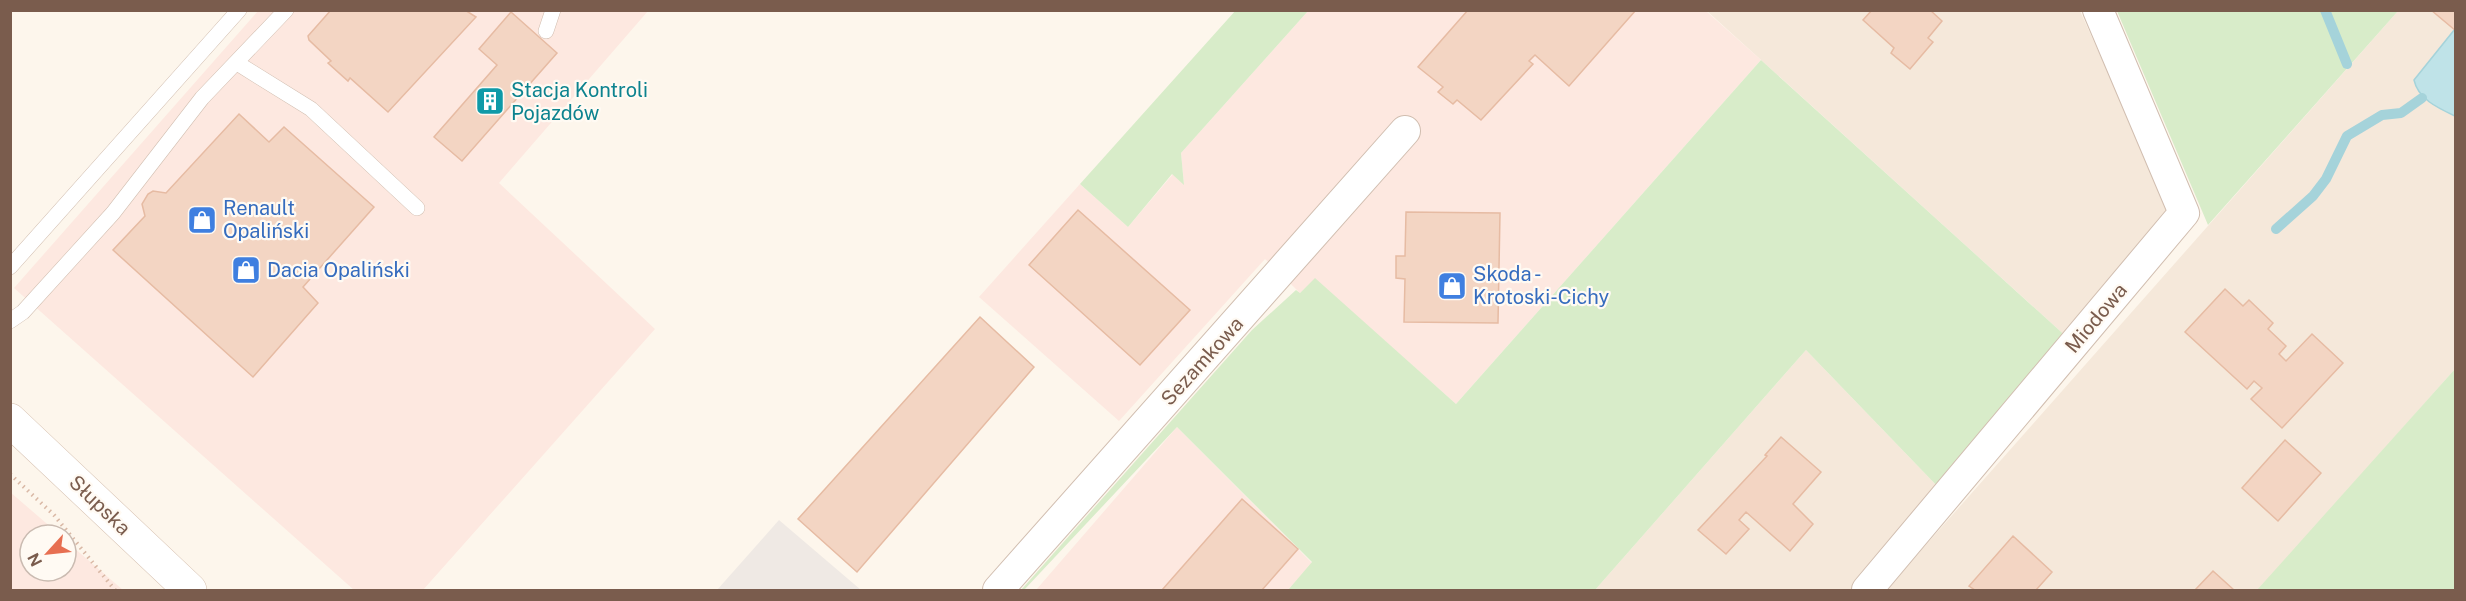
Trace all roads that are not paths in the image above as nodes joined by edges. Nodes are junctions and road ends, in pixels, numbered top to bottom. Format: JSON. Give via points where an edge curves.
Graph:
{"nodes":[{"id":1,"x":239,"y":10,"type":"edge"},
{"id":2,"x":286,"y":10,"type":"edge"},
{"id":3,"x":553,"y":10,"type":"edge"},
{"id":4,"x":2098,"y":10,"type":"edge"},
{"id":5,"x":546,"y":31,"type":"dead end"},
{"id":6,"x":237,"y":63,"type":"junction"},
{"id":7,"x":1405,"y":132,"type":"dead end"},
{"id":8,"x":417,"y":208,"type":"dead end"},
{"id":9,"x":10,"y":267,"type":"edge"},
{"id":10,"x":10,"y":321,"type":"edge"},
{"id":11,"x":10,"y":420,"type":"edge"},
{"id":12,"x":190,"y":591,"type":"edge"},
{"id":13,"x":998,"y":591,"type":"edge"},
{"id":14,"x":1867,"y":591,"type":"edge"}],
"edges":[{"from":1,"to":9,"type":"lane"},
{"from":2,"to":6,"type":"lane"},
{"from":3,"to":5,"type":"lane"},
{"from":4,"to":14,"type":"street","name":"Miodowa","via":[[2184,213]]},
{"from":6,"to":8,"type":"lane","via":[[311,109]]},
{"from":6,"to":10,"type":"lane","via":[[202,98],[112,213],[23,312]]},
{"from":7,"to":13,"type":"street","name":"Sezamkowa"},
{"from":11,"to":12,"type":"main road","name":"Słupska"}]}
